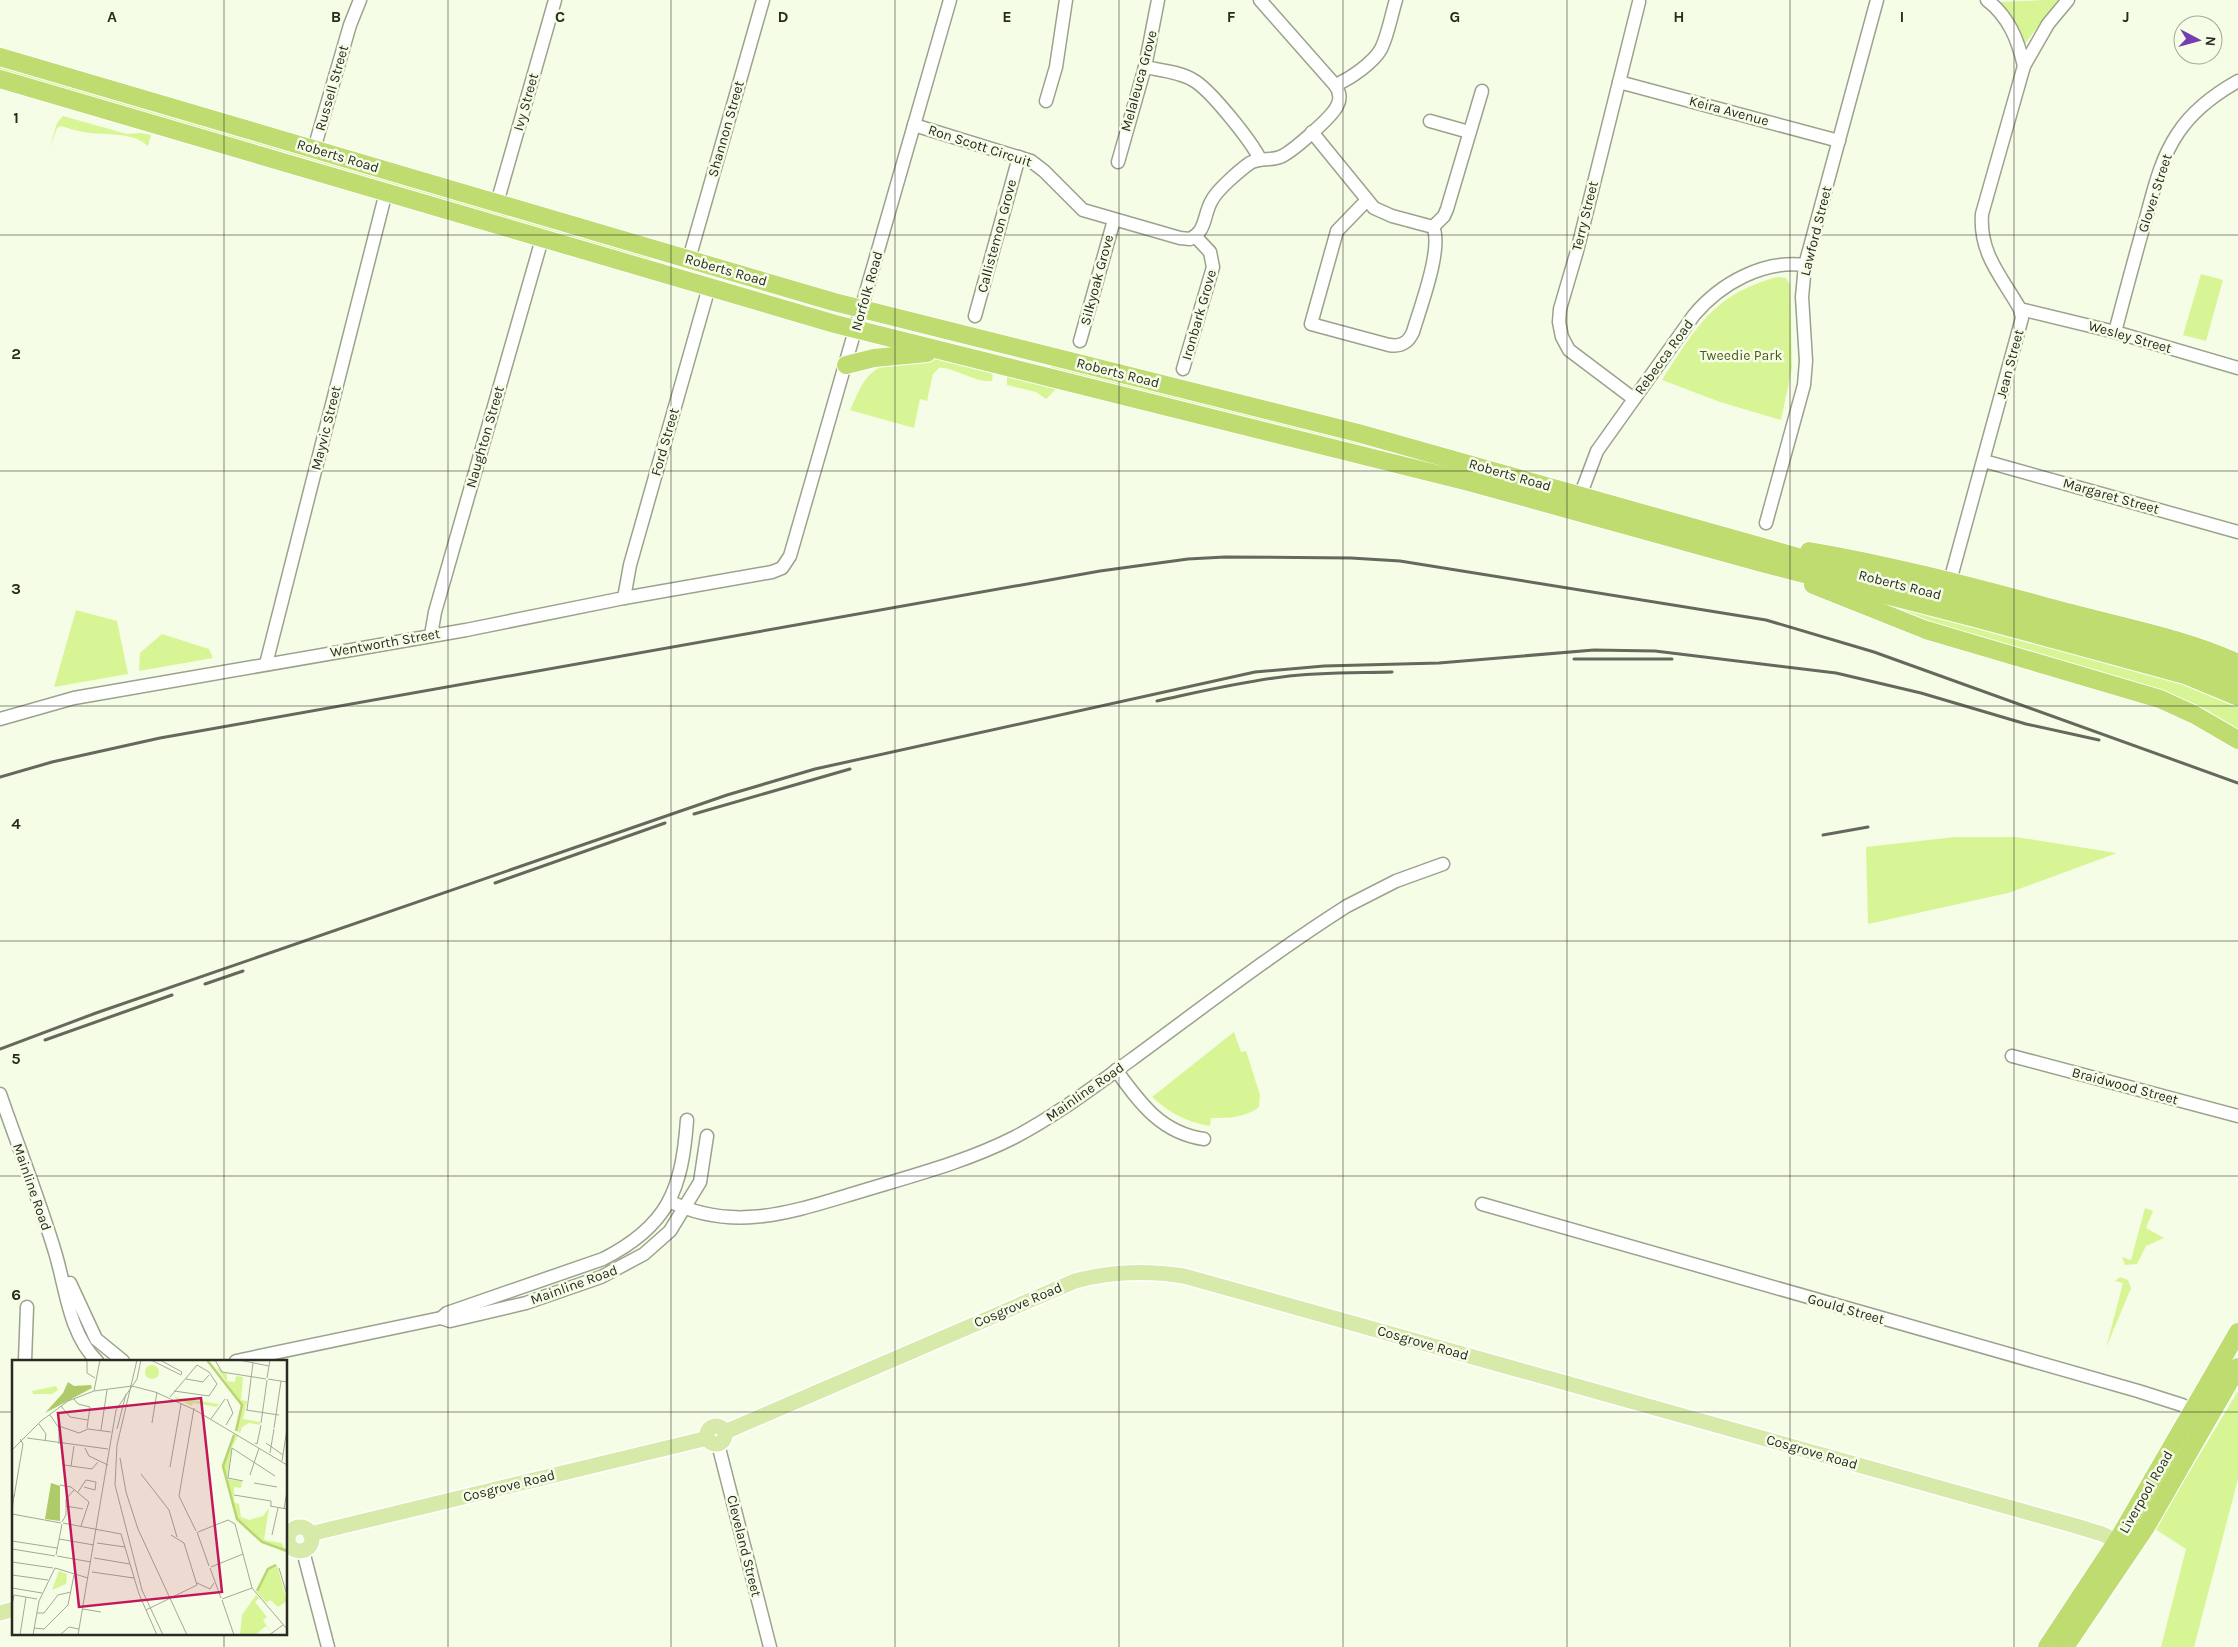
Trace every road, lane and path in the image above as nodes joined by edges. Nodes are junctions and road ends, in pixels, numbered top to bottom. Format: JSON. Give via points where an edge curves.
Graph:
{"nodes":[{"id":1,"x":360,"y":0,"type":"edge"},
{"id":2,"x":555,"y":0,"type":"edge"},
{"id":3,"x":763,"y":0,"type":"edge"},
{"id":4,"x":950,"y":0,"type":"edge"},
{"id":5,"x":1066,"y":0,"type":"edge"},
{"id":6,"x":1158,"y":0,"type":"edge"},
{"id":7,"x":1260,"y":0,"type":"edge"},
{"id":8,"x":1396,"y":0,"type":"edge"},
{"id":9,"x":1877,"y":0,"type":"edge"},
{"id":10,"x":1987,"y":0,"type":"edge"},
{"id":11,"x":2068,"y":0,"type":"edge"},
{"id":12,"x":1639,"y":2,"type":"dead end"},
{"id":13,"x":0,"y":57,"type":"edge"},
{"id":14,"x":1145,"y":66,"type":"junction"},
{"id":15,"x":2024,"y":66,"type":"junction"},
{"id":16,"x":0,"y":79,"type":"edge"},
{"id":17,"x":2238,"y":80,"type":"edge"},
{"id":18,"x":1619,"y":82,"type":"junction"},
{"id":19,"x":1335,"y":85,"type":"junction"},
{"id":20,"x":1482,"y":91,"type":"dead end"},
{"id":21,"x":1046,"y":101,"type":"dead end"},
{"id":22,"x":1430,"y":122,"type":"dead end"},
{"id":23,"x":914,"y":125,"type":"junction"},
{"id":24,"x":1312,"y":132,"type":"junction"},
{"id":25,"x":1469,"y":132,"type":"junction"},
{"id":26,"x":1839,"y":141,"type":"junction"},
{"id":27,"x":314,"y":149,"type":"junction"},
{"id":28,"x":1019,"y":157,"type":"junction"},
{"id":29,"x":1260,"y":159,"type":"junction"},
{"id":30,"x":1118,"y":162,"type":"dead end"},
{"id":31,"x":386,"y":192,"type":"junction"},
{"id":32,"x":1367,"y":200,"type":"junction"},
{"id":33,"x":497,"y":203,"type":"junction"},
{"id":34,"x":1114,"y":220,"type":"junction"},
{"id":35,"x":1432,"y":227,"type":"junction"},
{"id":36,"x":1195,"y":236,"type":"junction"},
{"id":37,"x":542,"y":239,"type":"junction"},
{"id":38,"x":689,"y":259,"type":"junction"},
{"id":39,"x":1805,"y":265,"type":"junction"},
{"id":40,"x":709,"y":287,"type":"junction"},
{"id":41,"x":861,"y":308,"type":"junction"},
{"id":42,"x":2020,"y":310,"type":"junction"},
{"id":43,"x":975,"y":316,"type":"dead end"},
{"id":44,"x":856,"y":329,"type":"junction"},
{"id":45,"x":2115,"y":332,"type":"junction"},
{"id":46,"x":1080,"y":341,"type":"dead end"},
{"id":47,"x":943,"y":352,"type":"junction"},
{"id":48,"x":846,"y":365,"type":"junction"},
{"id":49,"x":2238,"y":368,"type":"edge"},
{"id":50,"x":1183,"y":369,"type":"dead end"},
{"id":51,"x":1634,"y":399,"type":"junction"},
{"id":52,"x":1984,"y":461,"type":"junction"},
{"id":53,"x":1578,"y":503,"type":"junction"},
{"id":54,"x":1766,"y":523,"type":"dead end"},
{"id":55,"x":2238,"y":532,"type":"edge"},
{"id":56,"x":1754,"y":545,"type":"junction"},
{"id":57,"x":1762,"y":564,"type":"junction"},
{"id":58,"x":772,"y":572,"type":"joint"},
{"id":59,"x":1950,"y":581,"type":"junction"},
{"id":60,"x":1914,"y":595,"type":"junction"},
{"id":61,"x":624,"y":598,"type":"junction"},
{"id":62,"x":431,"y":635,"type":"junction"},
{"id":63,"x":2238,"y":663,"type":"edge"},
{"id":64,"x":266,"y":664,"type":"junction"},
{"id":65,"x":2238,"y":680,"type":"edge"},
{"id":66,"x":2238,"y":697,"type":"edge"},
{"id":67,"x":0,"y":719,"type":"edge"},
{"id":68,"x":2238,"y":740,"type":"edge"},
{"id":69,"x":1443,"y":864,"type":"dead end"},
{"id":70,"x":2012,"y":1056,"type":"dead end"},
{"id":71,"x":1116,"y":1070,"type":"junction"},
{"id":72,"x":0,"y":1094,"type":"edge"},
{"id":73,"x":2238,"y":1116,"type":"edge"},
{"id":74,"x":687,"y":1120,"type":"dead end"},
{"id":75,"x":707,"y":1136,"type":"dead end"},
{"id":76,"x":1204,"y":1139,"type":"dead end"},
{"id":77,"x":669,"y":1201,"type":"junction"},
{"id":78,"x":1482,"y":1204,"type":"dead end"},
{"id":79,"x":685,"y":1208,"type":"junction"},
{"id":80,"x":55,"y":1252,"type":"junction"},
{"id":81,"x":27,"y":1307,"type":"dead end"},
{"id":82,"x":441,"y":1318,"type":"junction"},
{"id":83,"x":2238,"y":1332,"type":"edge"},
{"id":84,"x":25,"y":1360,"type":"edge"},
{"id":85,"x":96,"y":1360,"type":"edge"},
{"id":86,"x":121,"y":1360,"type":"edge"},
{"id":87,"x":241,"y":1360,"type":"edge"},
{"id":88,"x":2238,"y":1367,"type":"edge"},
{"id":89,"x":2200,"y":1416,"type":"junction"},
{"id":90,"x":717,"y":1438,"type":"junction"},
{"id":91,"x":310,"y":1534,"type":"junction"},
{"id":92,"x":288,"y":1538,"type":"edge"},
{"id":93,"x":288,"y":1543,"type":"edge"},
{"id":94,"x":2125,"y":1544,"type":"junction"},
{"id":95,"x":303,"y":1551,"type":"junction"},
{"id":96,"x":328,"y":1647,"type":"edge"},
{"id":97,"x":770,"y":1647,"type":"edge"},
{"id":98,"x":2046,"y":1647,"type":"edge"},
{"id":99,"x":2065,"y":1647,"type":"edge"}],
"edges":[{"from":1,"to":27,"type":"street","name":"Russell Street"},
{"from":2,"to":33,"type":"street","name":"Ivy Street"},
{"from":3,"to":38,"type":"street","name":"Shannon Street"},
{"from":4,"to":23,"type":"street","name":"Norfolk Road"},
{"from":5,"to":21,"type":"street","via":[[1056,67]]},
{"from":6,"to":14,"type":"street","name":"Melaleuca Grove"},
{"from":7,"to":19,"type":"street"},
{"from":8,"to":19,"type":"street","via":[[1381,48],[1355,74]]},
{"from":9,"to":26,"type":"street","name":"Lawford Street"},
{"from":10,"to":15,"type":"street","via":[[2014,32]]},
{"from":11,"to":15,"type":"street","name":"Jean Street","via":[[2048,24]]},
{"from":12,"to":18,"type":"street","name":"Terry Street"},
{"from":13,"to":27,"type":"highway","name":"Roberts Road"},
{"from":14,"to":29,"type":"street","via":[[1198,83],[1249,140]]},
{"from":14,"to":30,"type":"street","name":"Melaleuca Grove"},
{"from":15,"to":42,"type":"street","name":"Jean Street","via":[[1981,225],[1985,249]]},
{"from":16,"to":31,"type":"highway","name":"Roberts Road"},
{"from":17,"to":45,"type":"street","name":"Glover Street","via":[[2197,110],[2167,152]]},
{"from":18,"to":26,"type":"street","name":"Keira Avenue"},
{"from":18,"to":51,"type":"street","name":"Terry Street","via":[[1559,322],[1569,350]]},
{"from":19,"to":24,"type":"street","via":[[1340,95],[1338,106]]},
{"from":20,"to":25,"type":"street"},
{"from":22,"to":25,"type":"street"},
{"from":23,"to":28,"type":"street","name":"Ron Scott Circuit"},
{"from":23,"to":41,"type":"street","name":"Norfolk Road"},
{"from":24,"to":29,"type":"street","via":[[1281,157]]},
{"from":24,"to":32,"type":"street"},
{"from":25,"to":35,"type":"street","via":[[1447,209]]},
{"from":26,"to":39,"type":"street","name":"Lawford Street"},
{"from":27,"to":33,"type":"highway","name":"Roberts Road"},
{"from":28,"to":34,"type":"street","name":"Ron Scott Circuit","via":[[1040,167],[1083,210]]},
{"from":28,"to":43,"type":"street","name":"Callistemon Grove"},
{"from":29,"to":36,"type":"street","via":[[1247,165],[1215,196],[1204,225]]},
{"from":31,"to":37,"type":"highway","name":"Roberts Road"},
{"from":31,"to":64,"type":"street","name":"Mayvic Street"},
{"from":32,"to":35,"type":"street","via":[[1383,213]]},
{"from":32,"to":35,"type":"street","via":[[1337,231],[1311,324],[1393,346],[1406,342],[1413,332],[1436,251]]},
{"from":33,"to":38,"type":"highway","name":"Roberts Road"},
{"from":34,"to":36,"type":"street","name":"Ron Scott Circuit","via":[[1180,238]]},
{"from":34,"to":46,"type":"street","name":"Silkyoak Grove"},
{"from":36,"to":50,"type":"street","name":"Ironbark Grove","via":[[1210,252],[1213,267]]},
{"from":37,"to":40,"type":"highway","name":"Roberts Road"},
{"from":37,"to":62,"type":"street","name":"Naughton Street"},
{"from":38,"to":41,"type":"highway","name":"Roberts Road"},
{"from":39,"to":51,"type":"street","name":"Rebecca Road","via":[[1789,264],[1760,270],[1714,294],[1694,315]]},
{"from":39,"to":54,"type":"street","name":"Lawford Street","via":[[1802,297],[1806,361],[1804,385]]},
{"from":40,"to":44,"type":"highway","name":"Roberts Road"},
{"from":40,"to":61,"type":"street","name":"Ford Street","via":[[630,565]]},
{"from":41,"to":44,"type":"street","name":"Norfolk Road"},
{"from":41,"to":53,"type":"highway","name":"Roberts Road","via":[[1317,422]]},
{"from":42,"to":45,"type":"street","name":"Wesley Street"},
{"from":42,"to":52,"type":"street","name":"Jean Street","via":[[2020,328]]},
{"from":44,"to":47,"type":"highway","name":"Roberts Road"},
{"from":44,"to":48,"type":"street","name":"Norfolk Road"},
{"from":45,"to":49,"type":"street","name":"Wesley Street"},
{"from":47,"to":48,"type":"highway","via":[[874,358]]},
{"from":47,"to":53,"type":"highway","name":"Roberts Road","via":[[1415,468]]},
{"from":48,"to":58,"type":"street","name":"Norfolk Road","via":[[790,556],[782,568]]},
{"from":51,"to":53,"type":"street","name":"Rebecca Road","via":[[1597,451]]},
{"from":52,"to":55,"type":"street","name":"Margaret Street"},
{"from":52,"to":59,"type":"street","name":"Jean Street"},
{"from":53,"to":56,"type":"highway","name":"Roberts Road"},
{"from":53,"to":57,"type":"highway","name":"Roberts Road"},
{"from":56,"to":59,"type":"highway","via":[[1842,555]]},
{"from":56,"to":60,"type":"highway","name":"Roberts Road"},
{"from":57,"to":60,"type":"highway","name":"Roberts Road"},
{"from":57,"to":68,"type":"highway","via":[[1926,630],[2160,699]]},
{"from":58,"to":61,"type":"street","name":"Wentworth Street"},
{"from":59,"to":63,"type":"highway","via":[[2191,645]]},
{"from":60,"to":65,"type":"highway","name":"Roberts Road","via":[[2174,657]]},
{"from":60,"to":66,"type":"highway","name":"Roberts Road","via":[[2185,674]]},
{"from":61,"to":62,"type":"street","name":"Wentworth Street"},
{"from":62,"to":64,"type":"street","name":"Wentworth Street"},
{"from":64,"to":67,"type":"street","name":"Wentworth Street","via":[[74,698]]},
{"from":69,"to":71,"type":"street","name":"Mainline Road","via":[[1396,881],[1347,906]]},
{"from":70,"to":73,"type":"street","name":"Braidwood Street"},
{"from":71,"to":76,"type":"street","via":[[1156,1119],[1180,1133]]},
{"from":71,"to":79,"type":"street","name":"Mainline Road","via":[[1027,1130],[992,1148],[947,1164],[775,1215],[724,1217]]},
{"from":72,"to":80,"type":"street","name":"Mainline Road"},
{"from":74,"to":77,"type":"street","name":"Mainline Road","via":[[680,1178]]},
{"from":75,"to":79,"type":"street","name":"Mainline Road","via":[[700,1182]]},
{"from":77,"to":79,"type":"street","name":"Mainline Road"},
{"from":77,"to":82,"type":"street","name":"Mainline Road","via":[[656,1220],[634,1241],[603,1259]]},
{"from":78,"to":89,"type":"street","name":"Gould Street","via":[[2138,1391],[2182,1406]]},
{"from":79,"to":82,"type":"street","name":"Mainline Road","via":[[670,1231],[644,1254],[601,1277],[526,1303],[450,1321]]},
{"from":80,"to":85,"type":"street","name":"Mainline Road","via":[[74,1324],[82,1342]]},
{"from":80,"to":86,"type":"street","name":"Mainline Road","via":[[96,1339]]},
{"from":81,"to":84,"type":"street"},
{"from":82,"to":87,"type":"street","name":"Mainline Road"},
{"from":83,"to":89,"type":"highway","name":"Liverpool Road"},
{"from":88,"to":89,"type":"highway","name":"Liverpool Road"},
{"from":89,"to":94,"type":"highway","name":"Liverpool Road"},
{"from":90,"to":91,"type":"main road","name":"Cosgrove Road"},
{"from":90,"to":94,"type":"main road","name":"Cosgrove Road","via":[[1075,1281],[1115,1272],[1145,1271],[1193,1279],[2076,1526]]},
{"from":90,"to":97,"type":"street","name":"Cleveland Street"},
{"from":91,"to":92,"type":"main road","via":[[305,1529],[294,1529]]},
{"from":91,"to":95,"type":"main road","via":[[310,1544]]},
{"from":93,"to":95,"type":"main road","via":[[295,1550]]},
{"from":94,"to":98,"type":"highway","name":"Liverpool Road"},
{"from":94,"to":99,"type":"highway","name":"Liverpool Road"},
{"from":95,"to":96,"type":"street"}]}
